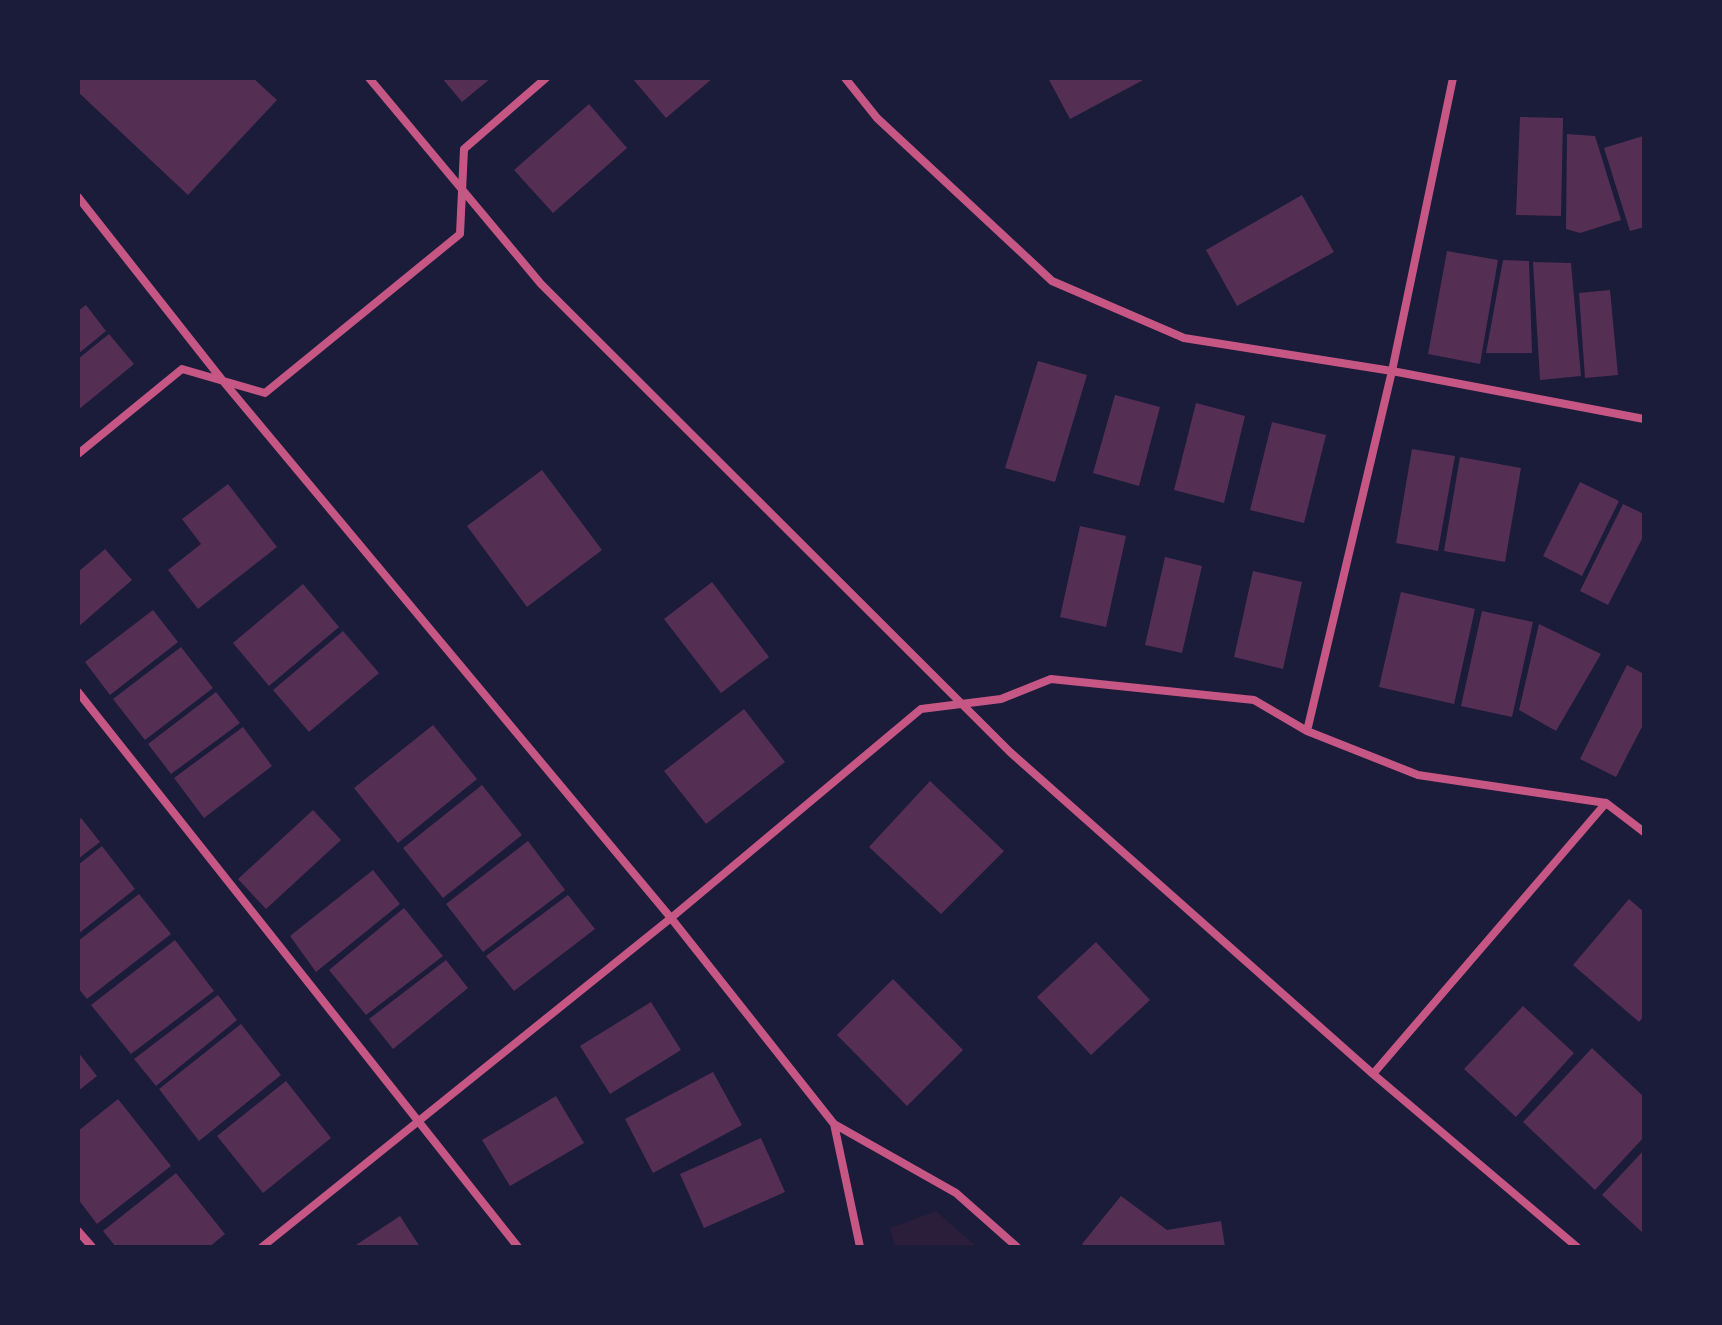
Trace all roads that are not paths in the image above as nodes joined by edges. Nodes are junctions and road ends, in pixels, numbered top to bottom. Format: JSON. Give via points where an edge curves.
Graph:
{"nodes":[{"id":1,"x":369,"y":78,"type":"edge"},
{"id":2,"x":546,"y":78,"type":"edge"},
{"id":3,"x":845,"y":78,"type":"edge"},
{"id":4,"x":1453,"y":78,"type":"edge"},
{"id":5,"x":460,"y":191,"type":"junction"},
{"id":6,"x":78,"y":197,"type":"edge"},
{"id":7,"x":1392,"y":371,"type":"junction"},
{"id":8,"x":223,"y":381,"type":"junction"},
{"id":9,"x":1644,"y":419,"type":"edge"},
{"id":10,"x":78,"y":454,"type":"edge"},
{"id":11,"x":78,"y":692,"type":"edge"},
{"id":12,"x":965,"y":706,"type":"junction"},
{"id":13,"x":1307,"y":731,"type":"junction"},
{"id":14,"x":1606,"y":803,"type":"junction"},
{"id":15,"x":1644,"y":832,"type":"edge"},
{"id":16,"x":671,"y":918,"type":"junction"},
{"id":17,"x":1373,"y":1074,"type":"junction"},
{"id":18,"x":419,"y":1118,"type":"junction"},
{"id":19,"x":834,"y":1124,"type":"junction"},
{"id":20,"x":78,"y":1231,"type":"edge"},
{"id":21,"x":92,"y":1247,"type":"edge"},
{"id":22,"x":262,"y":1247,"type":"edge"},
{"id":23,"x":518,"y":1247,"type":"edge"},
{"id":24,"x":860,"y":1247,"type":"edge"},
{"id":25,"x":1017,"y":1247,"type":"edge"},
{"id":26,"x":1577,"y":1247,"type":"edge"}],
"edges":[{"from":1,"to":5,"type":"street"},
{"from":2,"to":5,"type":"street","via":[[464,149]]},
{"from":3,"to":7,"type":"street","via":[[877,118],[1052,281],[1184,338]]},
{"from":4,"to":7,"type":"street"},
{"from":5,"to":8,"type":"street","via":[[460,234],[265,393]]},
{"from":5,"to":12,"type":"street","via":[[541,284]]},
{"from":6,"to":8,"type":"street"},
{"from":7,"to":9,"type":"street"},
{"from":7,"to":13,"type":"street"},
{"from":8,"to":10,"type":"street","via":[[182,369]]},
{"from":8,"to":16,"type":"street"},
{"from":11,"to":18,"type":"street"},
{"from":12,"to":13,"type":"street","via":[[1001,699],[1051,679],[1254,700]]},
{"from":12,"to":16,"type":"street","via":[[921,709]]},
{"from":12,"to":17,"type":"street","via":[[1010,752]]},
{"from":13,"to":14,"type":"street","via":[[1418,775]]},
{"from":14,"to":15,"type":"street"},
{"from":14,"to":17,"type":"street"},
{"from":16,"to":18,"type":"street"},
{"from":16,"to":19,"type":"street"},
{"from":17,"to":26,"type":"street"},
{"from":18,"to":22,"type":"street"},
{"from":18,"to":23,"type":"street"},
{"from":19,"to":24,"type":"street"},
{"from":19,"to":25,"type":"street","via":[[956,1193]]},
{"from":20,"to":21,"type":"street"}]}
